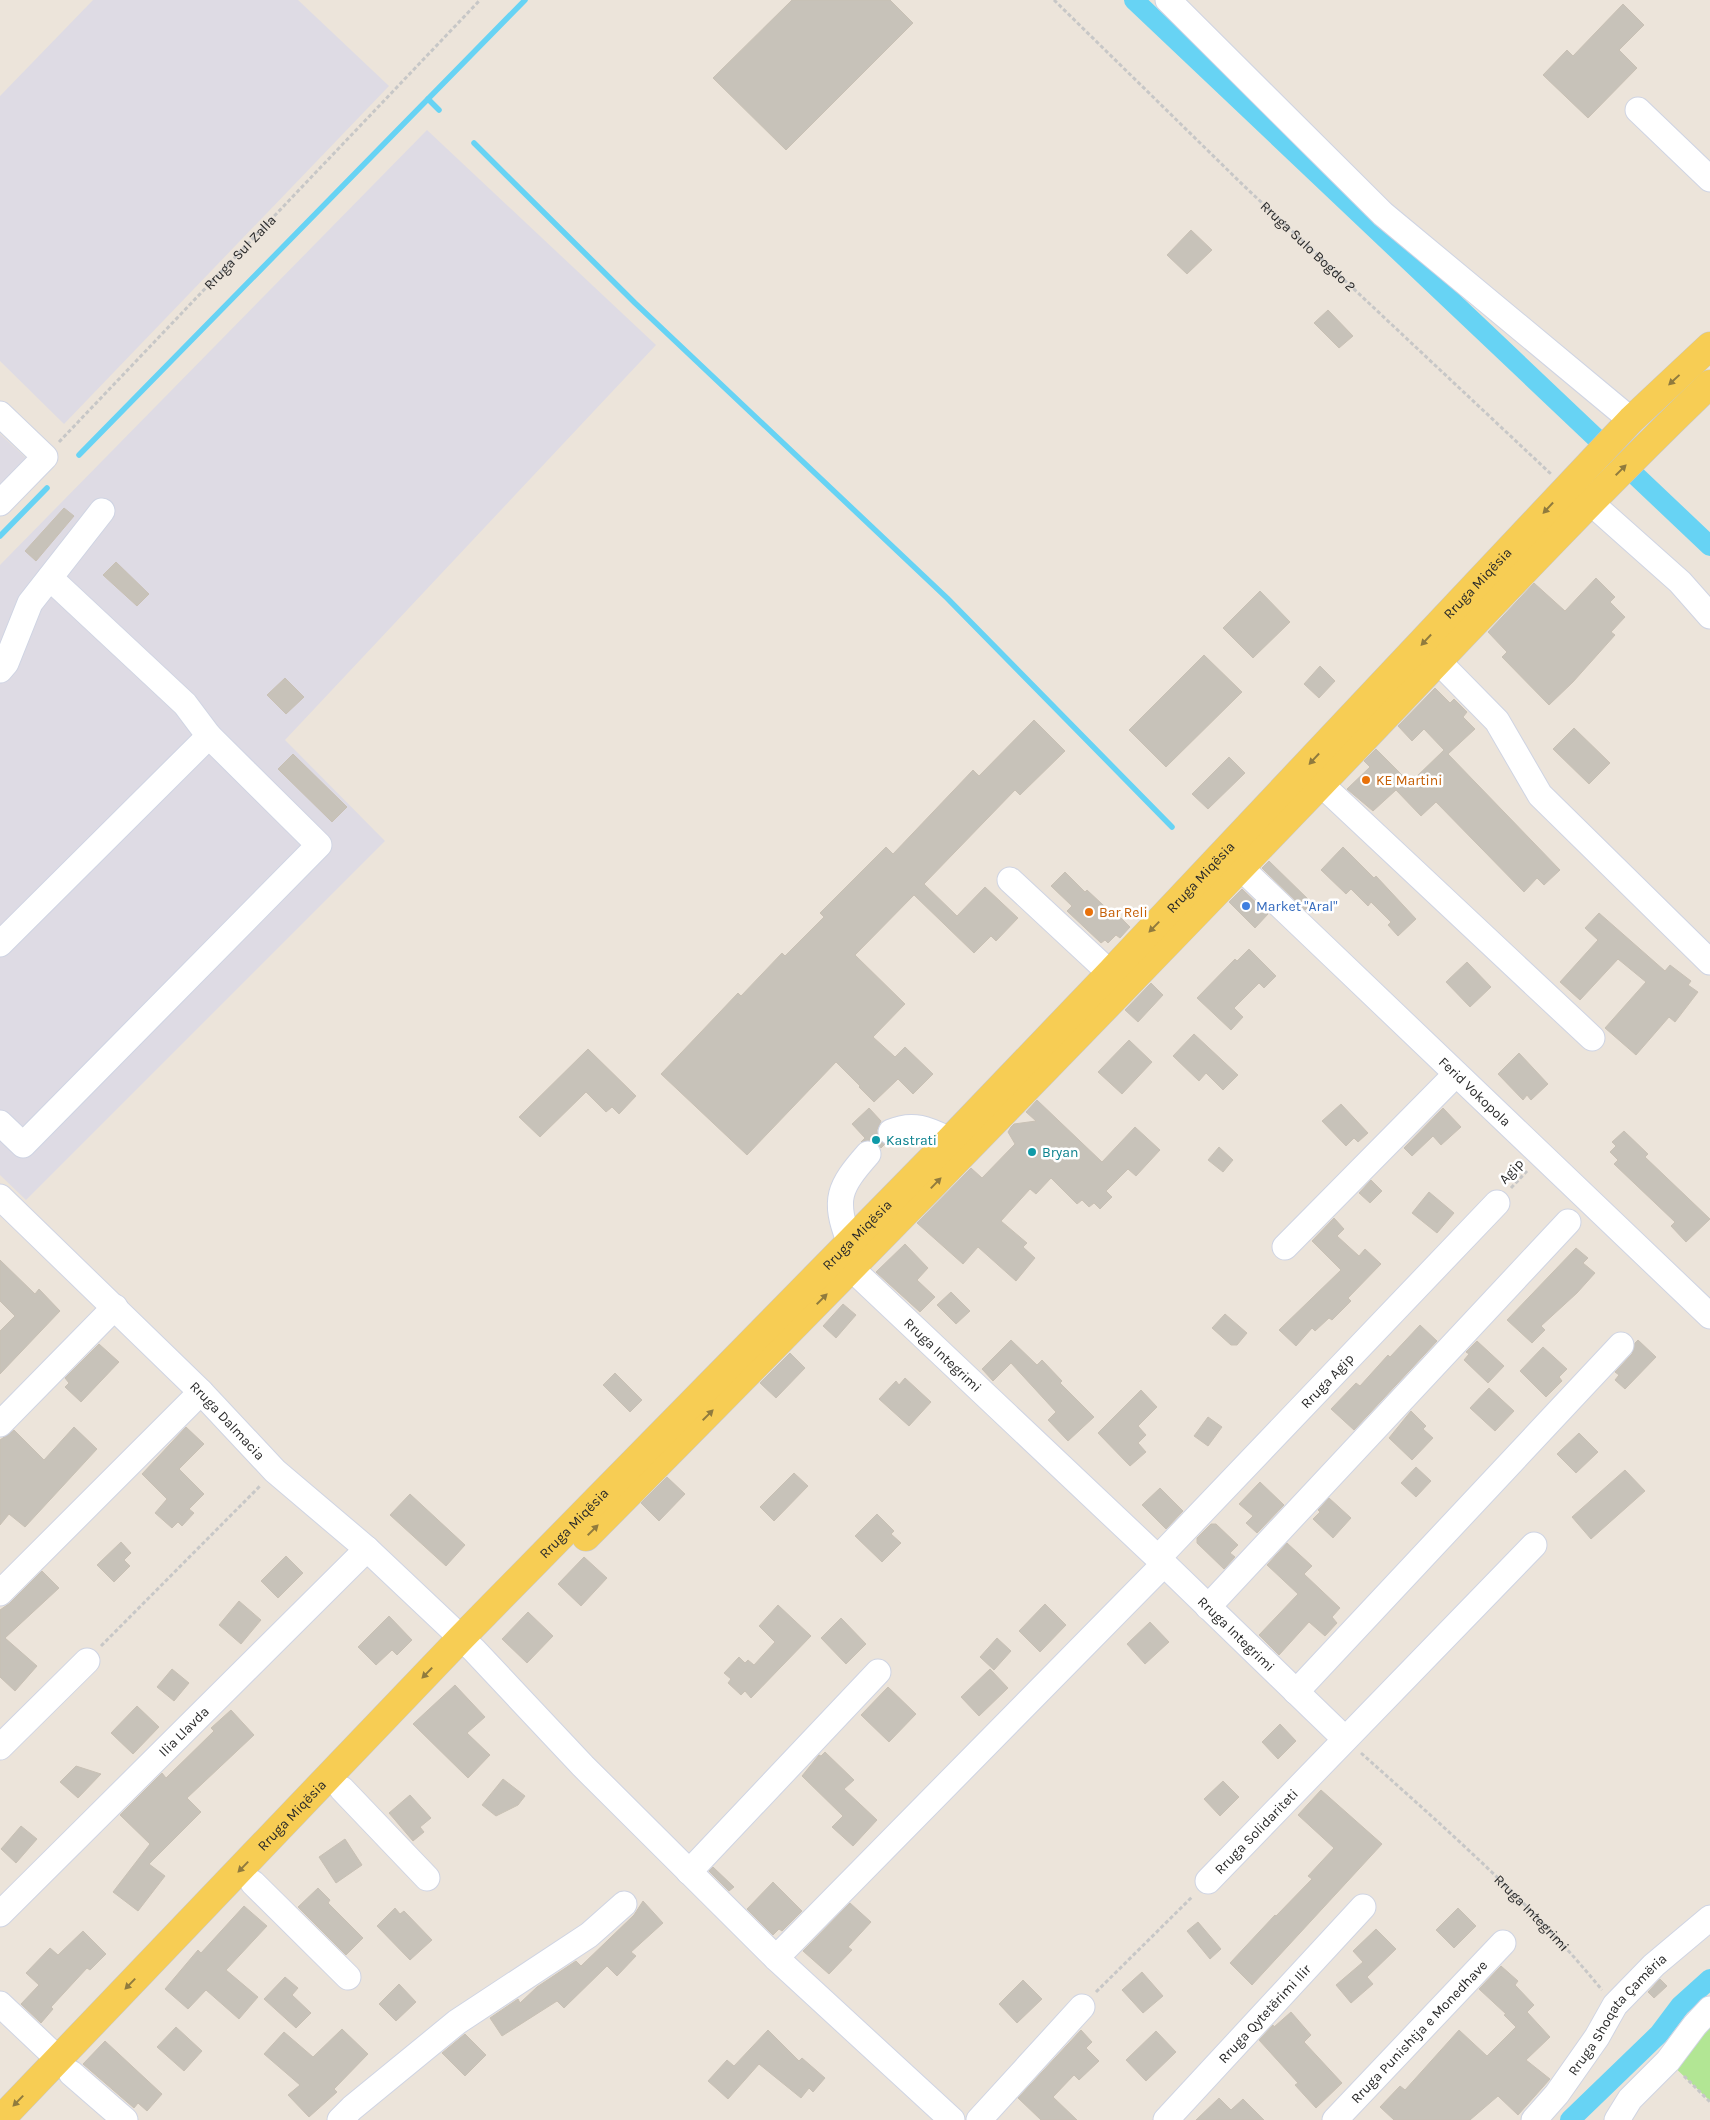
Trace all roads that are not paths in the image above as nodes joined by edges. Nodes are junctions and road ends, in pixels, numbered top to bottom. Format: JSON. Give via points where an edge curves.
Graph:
{"nodes":[{"id":1,"x":1168,"y":0,"type":"edge"},
{"id":2,"x":1638,"y":110,"type":"dead end"},
{"id":3,"x":1710,"y":179,"type":"edge"},
{"id":4,"x":1710,"y":346,"type":"edge"},
{"id":5,"x":1710,"y":384,"type":"edge"},
{"id":6,"x":0,"y":414,"type":"edge"},
{"id":7,"x":1626,"y":426,"type":"junction"},
{"id":8,"x":1585,"y":489,"type":"junction"},
{"id":9,"x":0,"y":503,"type":"edge"},
{"id":10,"x":102,"y":510,"type":"dead end"},
{"id":11,"x":50,"y":578,"type":"junction"},
{"id":12,"x":1710,"y":616,"type":"edge"},
{"id":13,"x":1438,"y":661,"type":"junction"},
{"id":14,"x":0,"y":670,"type":"edge"},
{"id":15,"x":209,"y":736,"type":"junction"},
{"id":16,"x":1321,"y":784,"type":"junction"},
{"id":17,"x":1240,"y":867,"type":"junction"},
{"id":18,"x":1010,"y":880,"type":"dead end"},
{"id":19,"x":0,"y":944,"type":"edge"},
{"id":20,"x":1710,"y":962,"type":"edge"},
{"id":21,"x":1110,"y":974,"type":"junction"},
{"id":22,"x":1592,"y":1038,"type":"dead end"},
{"id":23,"x":1456,"y":1074,"type":"junction"},
{"id":24,"x":0,"y":1123,"type":"edge"},
{"id":25,"x":891,"y":1132,"type":"dead end"},
{"id":26,"x":950,"y":1140,"type":"junction"},
{"id":27,"x":868,"y":1154,"type":"dead end"},
{"id":28,"x":0,"y":1197,"type":"edge"},
{"id":29,"x":1497,"y":1203,"type":"road end"},
{"id":30,"x":1568,"y":1222,"type":"dead end"},
{"id":31,"x":849,"y":1241,"type":"junction"},
{"id":32,"x":1285,"y":1247,"type":"dead end"},
{"id":33,"x":852,"y":1269,"type":"junction"},
{"id":34,"x":115,"y":1307,"type":"junction"},
{"id":35,"x":1710,"y":1316,"type":"edge"},
{"id":36,"x":1621,"y":1345,"type":"dead end"},
{"id":37,"x":201,"y":1392,"type":"junction"},
{"id":38,"x":0,"y":1424,"type":"edge"},
{"id":39,"x":1534,"y":1545,"type":"dead end"},
{"id":40,"x":366,"y":1550,"type":"junction"},
{"id":41,"x":1161,"y":1561,"type":"junction"},
{"id":42,"x":0,"y":1593,"type":"edge"},
{"id":43,"x":1208,"y":1607,"type":"junction"},
{"id":44,"x":468,"y":1644,"type":"junction"},
{"id":45,"x":87,"y":1661,"type":"road end"},
{"id":46,"x":878,"y":1672,"type":"dead end"},
{"id":47,"x":1296,"y":1692,"type":"junction"},
{"id":48,"x":1346,"y":1739,"type":"junction"},
{"id":49,"x":0,"y":1747,"type":"edge"},
{"id":50,"x":342,"y":1789,"type":"junction"},
{"id":51,"x":689,"y":1872,"type":"junction"},
{"id":52,"x":427,"y":1878,"type":"dead end"},
{"id":53,"x":1208,"y":1881,"type":"road end"},
{"id":54,"x":253,"y":1883,"type":"junction"},
{"id":55,"x":624,"y":1904,"type":"dead end"},
{"id":56,"x":1363,"y":1907,"type":"dead end"},
{"id":57,"x":0,"y":1914,"type":"edge"},
{"id":58,"x":1710,"y":1918,"type":"edge"},
{"id":59,"x":1503,"y":1943,"type":"dead end"},
{"id":60,"x":776,"y":1958,"type":"junction"},
{"id":61,"x":348,"y":1977,"type":"dead end"},
{"id":62,"x":1,"y":2006,"type":"edge"},
{"id":63,"x":1082,"y":2007,"type":"road end"},
{"id":64,"x":1710,"y":2009,"type":"edge"},
{"id":65,"x":64,"y":2066,"type":"junction"},
{"id":66,"x":0,"y":2120,"type":"edge"},
{"id":67,"x":26,"y":2120,"type":"edge"},
{"id":68,"x":126,"y":2120,"type":"edge"},
{"id":69,"x":340,"y":2120,"type":"edge"},
{"id":70,"x":952,"y":2120,"type":"edge"},
{"id":71,"x":979,"y":2120,"type":"edge"},
{"id":72,"x":1166,"y":2120,"type":"edge"},
{"id":73,"x":1335,"y":2120,"type":"edge"},
{"id":74,"x":1534,"y":2120,"type":"edge"},
{"id":75,"x":1616,"y":2120,"type":"edge"}],
"edges":[{"from":1,"to":7,"type":"street","via":[[1383,214]]},
{"from":2,"to":3,"type":"street"},
{"from":4,"to":7,"type":"main road","name":"Rruga Miqësia","one_way":true},
{"from":8,"to":5,"type":"main road","name":"Rruga Miqësia","one_way":true,"via":[[1642,450]]},
{"from":6,"to":9,"type":"street","via":[[45,457]]},
{"from":7,"to":8,"type":"main road","name":"Rruga Miqësia"},
{"from":8,"to":12,"type":"street"},
{"from":8,"to":13,"type":"main road","name":"Rruga Miqësia"},
{"from":8,"to":21,"type":"main road","name":"Rruga Miqësia","one_way":true},
{"from":10,"to":11,"type":"street"},
{"from":11,"to":14,"type":"street","via":[[30,603],[6,663]]},
{"from":11,"to":15,"type":"street","via":[[185,704]]},
{"from":13,"to":16,"type":"main road","name":"Rruga Miqësia"},
{"from":13,"to":20,"type":"street","via":[[1497,721],[1540,795]]},
{"from":15,"to":19,"type":"street"},
{"from":15,"to":24,"type":"street","via":[[319,845],[22,1145]]},
{"from":16,"to":17,"type":"main road","name":"Rruga Miqësia"},
{"from":16,"to":22,"type":"street"},
{"from":17,"to":23,"type":"street","name":"Ferid Vokopola"},
{"from":33,"to":17,"type":"main road","name":"Rruga Miqësia","one_way":true},
{"from":18,"to":21,"type":"street"},
{"from":21,"to":26,"type":"main road","name":"Rruga Miqësia"},
{"from":23,"to":32,"type":"street"},
{"from":23,"to":35,"type":"street","name":"Ferid Vokopola"},
{"from":25,"to":26,"type":"street","via":[[917,1126]]},
{"from":26,"to":31,"type":"main road","name":"Rruga Miqësia"},
{"from":27,"to":31,"type":"street","via":[[849,1175],[840,1200],[841,1219]]},
{"from":28,"to":34,"type":"street","name":"Rruga Dalmacia"},
{"from":29,"to":41,"type":"street","name":"Rruga Agip"},
{"from":30,"to":43,"type":"street"},
{"from":31,"to":44,"type":"main road","name":"Rruga Miqësia"},
{"from":33,"to":41,"type":"street","name":"Rruga Integrimi"},
{"from":44,"to":33,"type":"main road","name":"Rruga Miqësia","one_way":true},
{"from":34,"to":37,"type":"street","name":"Rruga Dalmacia"},
{"from":34,"to":38,"type":"street"},
{"from":36,"to":47,"type":"street"},
{"from":37,"to":40,"type":"street","name":"Rruga Dalmacia","via":[[275,1471]]},
{"from":37,"to":42,"type":"street"},
{"from":39,"to":48,"type":"street","name":"Rruga Solidariteti"},
{"from":40,"to":44,"type":"street","name":"Rruga Dalmacia"},
{"from":40,"to":57,"type":"street","name":"Ilia Llavda"},
{"from":41,"to":43,"type":"street","name":"Rruga Integrimi"},
{"from":41,"to":60,"type":"street","name":"Rruga Agip"},
{"from":43,"to":47,"type":"street","name":"Rruga Integrimi"},
{"from":44,"to":50,"type":"main road","name":"Rruga Miqësia"},
{"from":44,"to":51,"type":"street","name":"Rruga Dalmacia"},
{"from":44,"to":65,"type":"main road","name":"Rruga Miqësia","one_way":true},
{"from":45,"to":49,"type":"street"},
{"from":46,"to":51,"type":"street"},
{"from":47,"to":48,"type":"street","name":"Rruga Integrimi"},
{"from":48,"to":53,"type":"street","name":"Rruga Solidariteti"},
{"from":50,"to":52,"type":"street"},
{"from":50,"to":54,"type":"main road","name":"Rruga Miqësia"},
{"from":51,"to":60,"type":"street","name":"Rruga Dalmacia"},
{"from":54,"to":61,"type":"street"},
{"from":54,"to":65,"type":"main road","name":"Rruga Miqësia"},
{"from":55,"to":69,"type":"street","via":[[589,1935],[457,2022]]},
{"from":56,"to":72,"type":"street","name":"Rruga Qytetërimi Ilir"},
{"from":58,"to":74,"type":"street","name":"Rruga Shoqata Çamëria","via":[[1654,1964],[1615,2006],[1557,2094]]},
{"from":59,"to":73,"type":"street","name":"Rruga Punishtja e Monedhave"},
{"from":60,"to":70,"type":"street","name":"Rruga Dalmacia"},
{"from":62,"to":65,"type":"street"},
{"from":63,"to":71,"type":"street"},
{"from":64,"to":75,"type":"street","via":[[1668,2061],[1630,2099]]},
{"from":65,"to":66,"type":"main road","name":"Rruga Miqësia","one_way":true},
{"from":65,"to":67,"type":"main road","name":"Rruga Miqësia"},
{"from":65,"to":68,"type":"street"}]}
